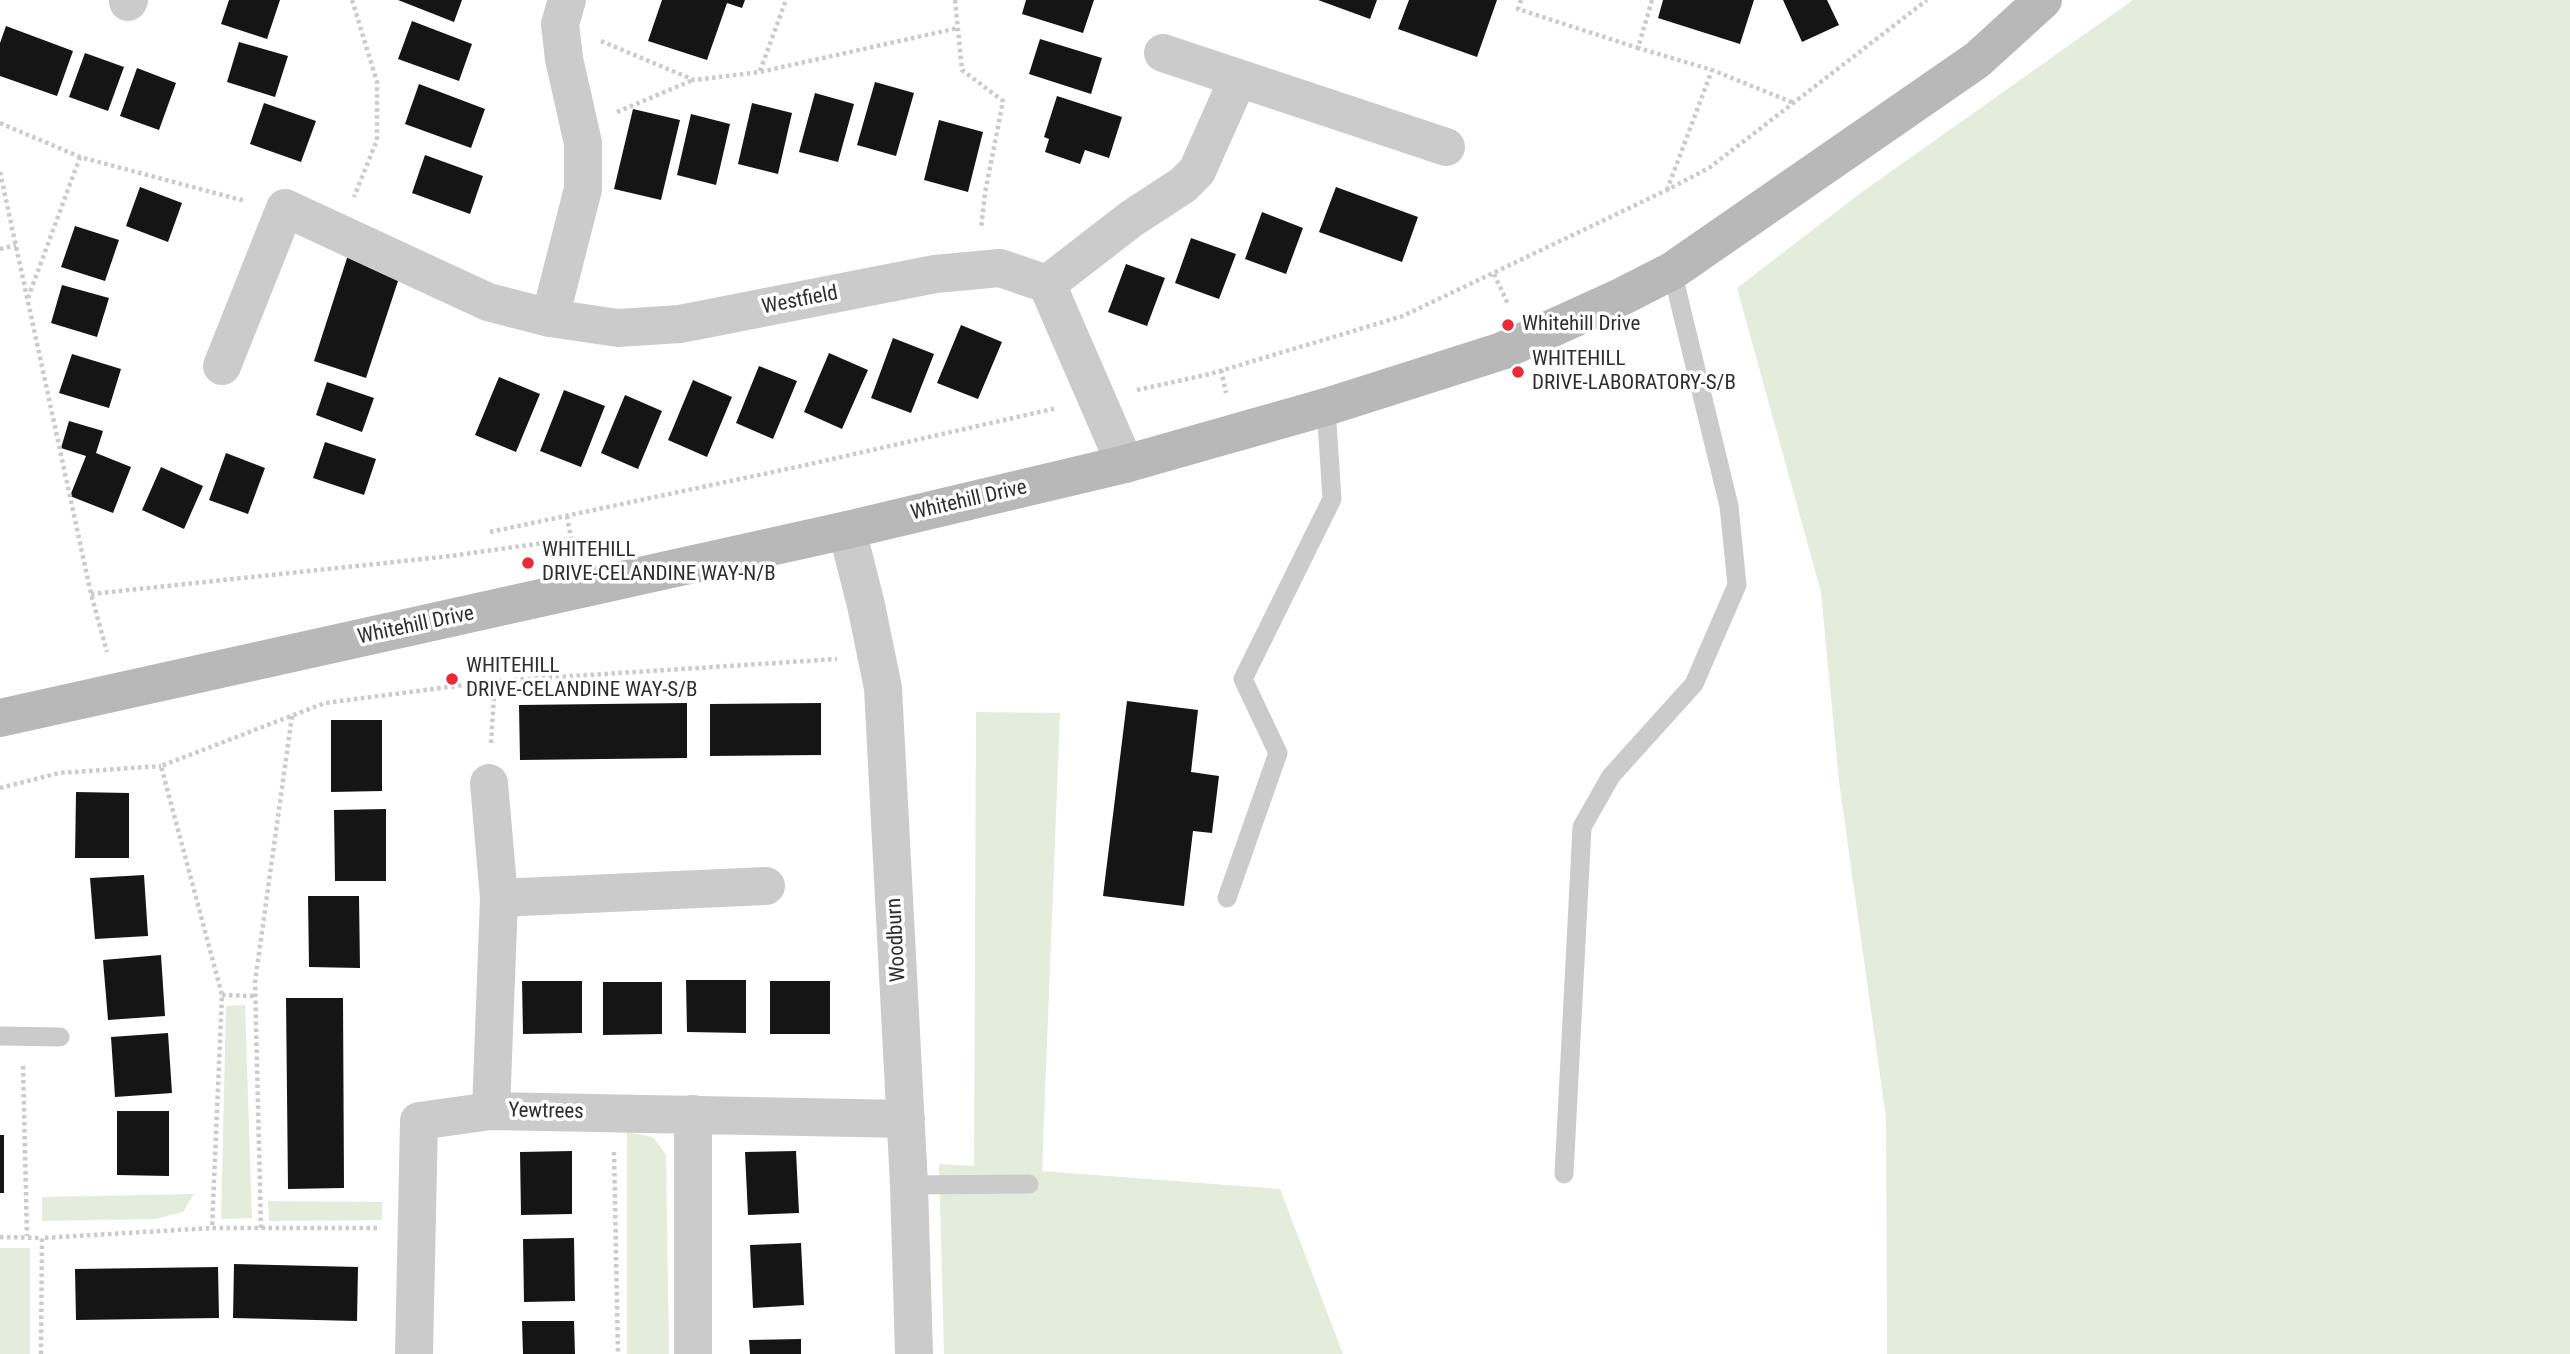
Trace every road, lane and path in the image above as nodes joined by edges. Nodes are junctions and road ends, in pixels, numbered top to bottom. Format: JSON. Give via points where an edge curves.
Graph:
{"nodes":[{"id":1,"x":352,"y":0,"type":"edge"},
{"id":2,"x":786,"y":0,"type":"edge"},
{"id":3,"x":956,"y":0,"type":"edge"},
{"id":4,"x":1521,"y":0,"type":"edge"},
{"id":5,"x":1653,"y":0,"type":"edge"},
{"id":6,"x":1927,"y":0,"type":"edge"},
{"id":7,"x":2043,"y":0,"type":"edge"},
{"id":8,"x":564,"y":12,"type":"edge"},
{"id":9,"x":958,"y":28,"type":"junction"},
{"id":10,"x":1638,"y":48,"type":"junction"},
{"id":11,"x":1163,"y":53,"type":"dead end"},
{"id":12,"x":1712,"y":70,"type":"junction"},
{"id":13,"x":760,"y":72,"type":"junction"},
{"id":14,"x":1238,"y":79,"type":"junction"},
{"id":15,"x":694,"y":80,"type":"junction"},
{"id":16,"x":1794,"y":103,"type":"junction"},
{"id":17,"x":0,"y":123,"type":"edge"},
{"id":18,"x":580,"y":127,"type":"junction"},
{"id":19,"x":1446,"y":147,"type":"dead end"},
{"id":20,"x":80,"y":157,"type":"junction"},
{"id":21,"x":0,"y":172,"type":"edge"},
{"id":22,"x":1667,"y":190,"type":"junction"},
{"id":23,"x":285,"y":208,"type":"junction"},
{"id":24,"x":340,"y":233,"type":"junction"},
{"id":25,"x":16,"y":245,"type":"junction"},
{"id":26,"x":0,"y":249,"type":"edge"},
{"id":27,"x":977,"y":271,"type":"junction"},
{"id":28,"x":1672,"y":271,"type":"junction"},
{"id":29,"x":1047,"y":284,"type":"junction"},
{"id":30,"x":28,"y":299,"type":"junction"},
{"id":31,"x":550,"y":318,"type":"junction"},
{"id":32,"x":222,"y":366,"type":"dead end"},
{"id":33,"x":1097,"y":399,"type":"junction"},
{"id":34,"x":1326,"y":407,"type":"junction"},
{"id":35,"x":1125,"y":464,"type":"junction"},
{"id":36,"x":847,"y":530,"type":"junction"},
{"id":37,"x":490,"y":532,"type":"dead end"},
{"id":38,"x":571,"y":539,"type":"dead end"},
{"id":39,"x":91,"y":594,"type":"junction"},
{"id":40,"x":876,"y":657,"type":"junction"},
{"id":41,"x":495,"y":681,"type":"junction"},
{"id":42,"x":118,"y":692,"type":"junction"},
{"id":43,"x":292,"y":715,"type":"junction"},
{"id":44,"x":0,"y":718,"type":"edge"},
{"id":45,"x":161,"y":766,"type":"junction"},
{"id":46,"x":489,"y":783,"type":"joint"},
{"id":47,"x":0,"y":788,"type":"edge"},
{"id":48,"x":766,"y":886,"type":"dead end"},
{"id":49,"x":499,"y":898,"type":"junction"},
{"id":50,"x":1227,"y":898,"type":"dead end"},
{"id":51,"x":222,"y":995,"type":"junction"},
{"id":52,"x":256,"y":996,"type":"junction"},
{"id":53,"x":0,"y":1036,"type":"edge"},
{"id":54,"x":60,"y":1037,"type":"dead end"},
{"id":55,"x":22,"y":1038,"type":"junction"},
{"id":56,"x":491,"y":1111,"type":"junction"},
{"id":57,"x":613,"y":1112,"type":"junction"},
{"id":58,"x":693,"y":1114,"type":"junction"},
{"id":59,"x":906,"y":1119,"type":"junction"},
{"id":60,"x":1564,"y":1174,"type":"dead end"},
{"id":61,"x":1029,"y":1184,"type":"dead end"},
{"id":62,"x":909,"y":1185,"type":"junction"},
{"id":63,"x":212,"y":1228,"type":"junction"},
{"id":64,"x":261,"y":1228,"type":"junction"},
{"id":65,"x":416,"y":1228,"type":"junction"},
{"id":66,"x":27,"y":1236,"type":"junction"},
{"id":67,"x":0,"y":1237,"type":"edge"},
{"id":68,"x":42,"y":1238,"type":"junction"},
{"id":69,"x":41,"y":1354,"type":"edge"},
{"id":70,"x":414,"y":1354,"type":"edge"},
{"id":71,"x":618,"y":1354,"type":"edge"},
{"id":72,"x":693,"y":1354,"type":"edge"},
{"id":73,"x":914,"y":1354,"type":"edge"}],
"edges":[{"from":1,"to":24,"type":"path","via":[[377,82],[377,140]]},
{"from":2,"to":13,"type":"path"},
{"from":3,"to":9,"type":"path"},
{"from":4,"to":10,"type":"path","via":[[1518,9]]},
{"from":5,"to":10,"type":"path"},
{"from":6,"to":16,"type":"path"},
{"from":7,"to":28,"type":"street","name":"Whitehill Drive","via":[[1976,60]]},
{"from":8,"to":15,"type":"path"},
{"from":8,"to":18,"type":"street","via":[[564,59]]},
{"from":9,"to":13,"type":"path"},
{"from":9,"to":27,"type":"path","via":[[962,70],[1003,101],[985,193]]},
{"from":10,"to":12,"type":"path"},
{"from":11,"to":14,"type":"street"},
{"from":12,"to":16,"type":"path"},
{"from":12,"to":22,"type":"path"},
{"from":13,"to":15,"type":"path"},
{"from":14,"to":19,"type":"street"},
{"from":14,"to":29,"type":"street","via":[[1197,171]]},
{"from":15,"to":18,"type":"path"},
{"from":16,"to":22,"type":"path","via":[[1709,169]]},
{"from":17,"to":20,"type":"path"},
{"from":18,"to":31,"type":"street","via":[[583,189]]},
{"from":20,"to":23,"type":"path","via":[[220,196]]},
{"from":20,"to":30,"type":"path"},
{"from":21,"to":25,"type":"path"},
{"from":22,"to":33,"type":"path","via":[[1403,316],[1210,374]]},
{"from":23,"to":24,"type":"street","name":"Westfield"},
{"from":23,"to":32,"type":"street"},
{"from":24,"to":31,"type":"street","name":"Westfield","via":[[488,302]]},
{"from":25,"to":26,"type":"path"},
{"from":25,"to":30,"type":"path"},
{"from":27,"to":29,"type":"street","name":"Westfield","via":[[1000,268]]},
{"from":27,"to":31,"type":"street","name":"Westfield","via":[[935,274],[680,324],[618,328]]},
{"from":28,"to":34,"type":"street","name":"Whitehill Drive","via":[[1502,351]]},
{"from":28,"to":60,"type":"lane","via":[[1728,506],[1737,585],[1694,684],[1611,776],[1581,827]]},
{"from":29,"to":33,"type":"street"},
{"from":30,"to":39,"type":"path"},
{"from":33,"to":35,"type":"street"},
{"from":33,"to":37,"type":"path"},
{"from":34,"to":35,"type":"street","name":"Whitehill Drive"},
{"from":34,"to":50,"type":"lane","via":[[1332,499],[1243,679],[1278,753]]},
{"from":35,"to":36,"type":"street","name":"Whitehill Drive"},
{"from":36,"to":40,"type":"street","name":"Woodburn"},
{"from":36,"to":42,"type":"street","name":"Whitehill Drive"},
{"from":38,"to":39,"type":"path"},
{"from":39,"to":42,"type":"path"},
{"from":40,"to":41,"type":"path"},
{"from":40,"to":59,"type":"street","name":"Woodburn","via":[[883,688],[891,799]]},
{"from":41,"to":43,"type":"path","via":[[325,703]]},
{"from":41,"to":46,"type":"path"},
{"from":42,"to":44,"type":"street","name":"Whitehill Drive"},
{"from":43,"to":45,"type":"path"},
{"from":43,"to":52,"type":"path"},
{"from":45,"to":47,"type":"path","via":[[60,773]]},
{"from":45,"to":51,"type":"path"},
{"from":46,"to":49,"type":"street"},
{"from":48,"to":49,"type":"street"},
{"from":49,"to":56,"type":"street"},
{"from":51,"to":52,"type":"path"},
{"from":51,"to":63,"type":"path"},
{"from":52,"to":64,"type":"path"},
{"from":53,"to":55,"type":"lane"},
{"from":54,"to":55,"type":"lane"},
{"from":55,"to":66,"type":"path"},
{"from":56,"to":57,"type":"street","name":"Yewtrees"},
{"from":56,"to":65,"type":"street","name":"Yewtrees","via":[[419,1121]]},
{"from":57,"to":58,"type":"street","name":"Yewtrees"},
{"from":57,"to":71,"type":"path"},
{"from":58,"to":59,"type":"street","name":"Yewtrees"},
{"from":58,"to":72,"type":"street"},
{"from":59,"to":62,"type":"street","name":"Woodburn"},
{"from":61,"to":62,"type":"lane"},
{"from":62,"to":73,"type":"street","name":"Woodburn"},
{"from":63,"to":64,"type":"path"},
{"from":63,"to":68,"type":"path"},
{"from":64,"to":65,"type":"path"},
{"from":65,"to":70,"type":"street","name":"Yewtrees"},
{"from":66,"to":67,"type":"path"},
{"from":66,"to":68,"type":"path"},
{"from":68,"to":69,"type":"path"}]}
